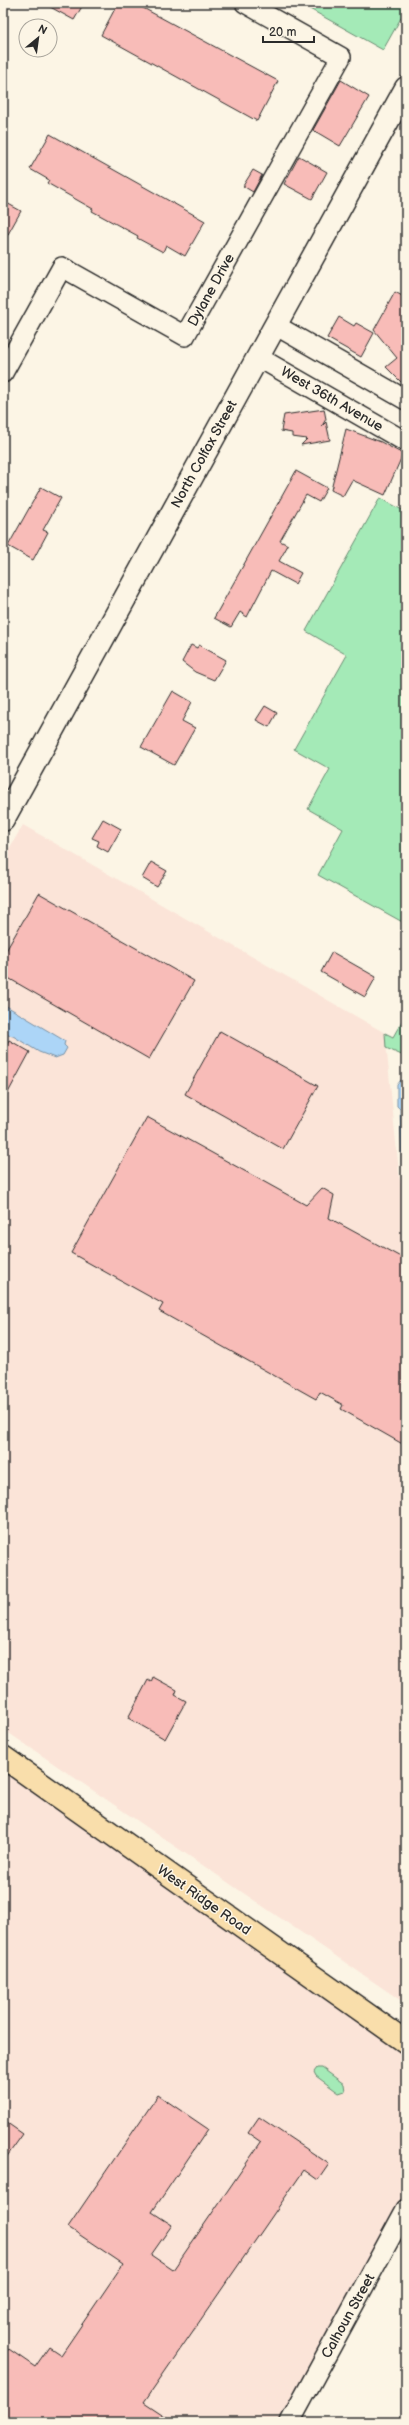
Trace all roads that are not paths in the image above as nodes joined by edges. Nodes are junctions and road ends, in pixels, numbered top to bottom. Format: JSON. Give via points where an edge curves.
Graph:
{"nodes":[{"id":1,"x":245,"y":3,"type":"edge"},
{"id":2,"x":406,"y":88,"type":"edge"},
{"id":3,"x":275,"y":325,"type":"junction"},
{"id":4,"x":258,"y":357,"type":"junction"},
{"id":5,"x":3,"y":373,"type":"edge"},
{"id":6,"x":406,"y":400,"type":"edge"},
{"id":7,"x":406,"y":442,"type":"edge"},
{"id":8,"x":3,"y":820,"type":"edge"},
{"id":9,"x":3,"y":1757,"type":"edge"},
{"id":10,"x":406,"y":2042,"type":"edge"},
{"id":11,"x":406,"y":2209,"type":"edge"},
{"id":12,"x":290,"y":2422,"type":"edge"}],
"edges":[{"from":1,"to":5,"type":"street","name":"Dylane Drive","via":[[341,57],[185,336],[62,267]]},
{"from":2,"to":3,"type":"street","name":"North Colfax Street"},
{"from":3,"to":4,"type":"street","name":"North Colfax Street"},
{"from":3,"to":6,"type":"street"},
{"from":4,"to":7,"type":"street","name":"West 36th Avenue"},
{"from":4,"to":8,"type":"street","name":"North Colfax Street"},
{"from":9,"to":10,"type":"main road","name":"West Ridge Road"},
{"from":11,"to":12,"type":"street","name":"Calhoun Street"}]}
